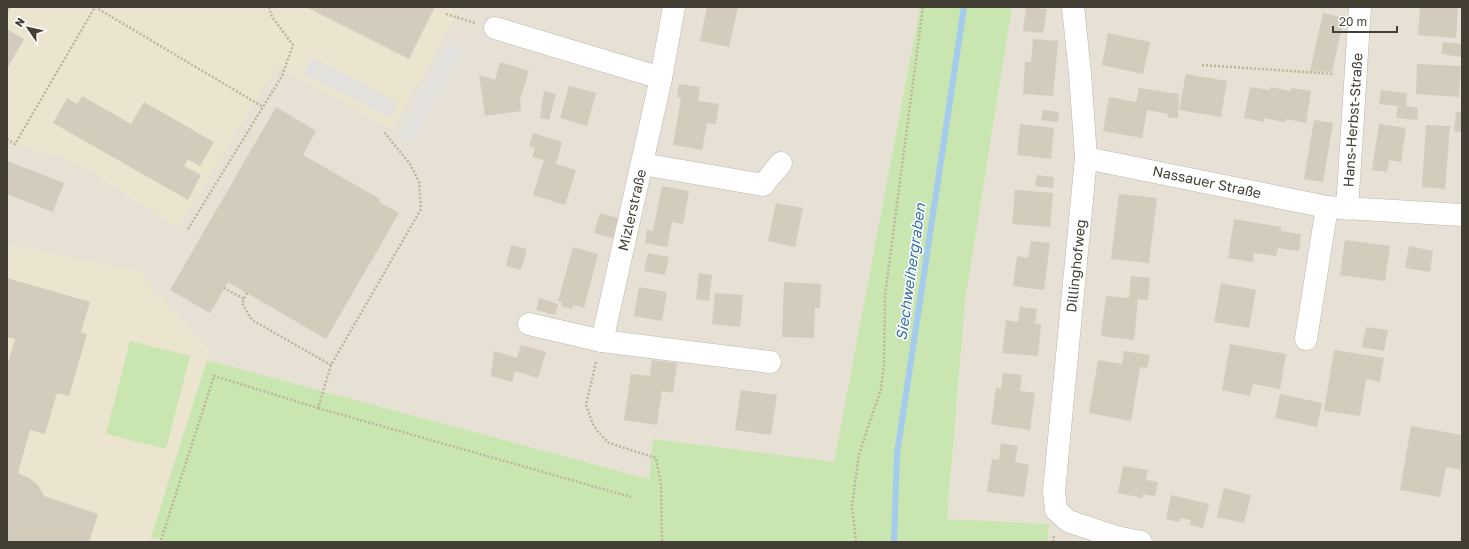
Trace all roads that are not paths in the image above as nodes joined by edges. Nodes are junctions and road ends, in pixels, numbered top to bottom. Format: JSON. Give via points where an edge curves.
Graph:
{"nodes":[{"id":1,"x":674,"y":7,"type":"edge"},
{"id":2,"x":1073,"y":7,"type":"edge"},
{"id":3,"x":1360,"y":7,"type":"edge"},
{"id":4,"x":495,"y":28,"type":"road end"},
{"id":5,"x":661,"y":78,"type":"junction"},
{"id":6,"x":1086,"y":158,"type":"junction"},
{"id":7,"x":781,"y":163,"type":"dead end"},
{"id":8,"x":642,"y":164,"type":"junction"},
{"id":9,"x":1337,"y":208,"type":"junction"},
{"id":10,"x":1462,"y":215,"type":"edge"},
{"id":11,"x":529,"y":324,"type":"dead end"},
{"id":12,"x":1306,"y":339,"type":"dead end"},
{"id":13,"x":602,"y":341,"type":"junction"},
{"id":14,"x":770,"y":362,"type":"dead end"},
{"id":15,"x":1141,"y":542,"type":"edge"}],
"edges":[{"from":1,"to":5,"type":"street","name":"Mizlerstraße"},
{"from":2,"to":6,"type":"street","name":"Dillinghofweg"},
{"from":3,"to":9,"type":"street","name":"Hans-Herbst-Straße","via":[[1356,76]]},
{"from":4,"to":5,"type":"street"},
{"from":5,"to":8,"type":"street","name":"Mizlerstraße"},
{"from":6,"to":9,"type":"street","name":"Nassauer Straße"},
{"from":6,"to":15,"type":"street","name":"Dillinghofweg","via":[[1054,491],[1056,510],[1068,521]]},
{"from":7,"to":8,"type":"street","via":[[762,185]]},
{"from":8,"to":13,"type":"street","name":"Mizlerstraße"},
{"from":9,"to":10,"type":"street","name":"Nassauer Straße"},
{"from":9,"to":12,"type":"street"},
{"from":11,"to":13,"type":"street"},
{"from":13,"to":14,"type":"street"}]}
